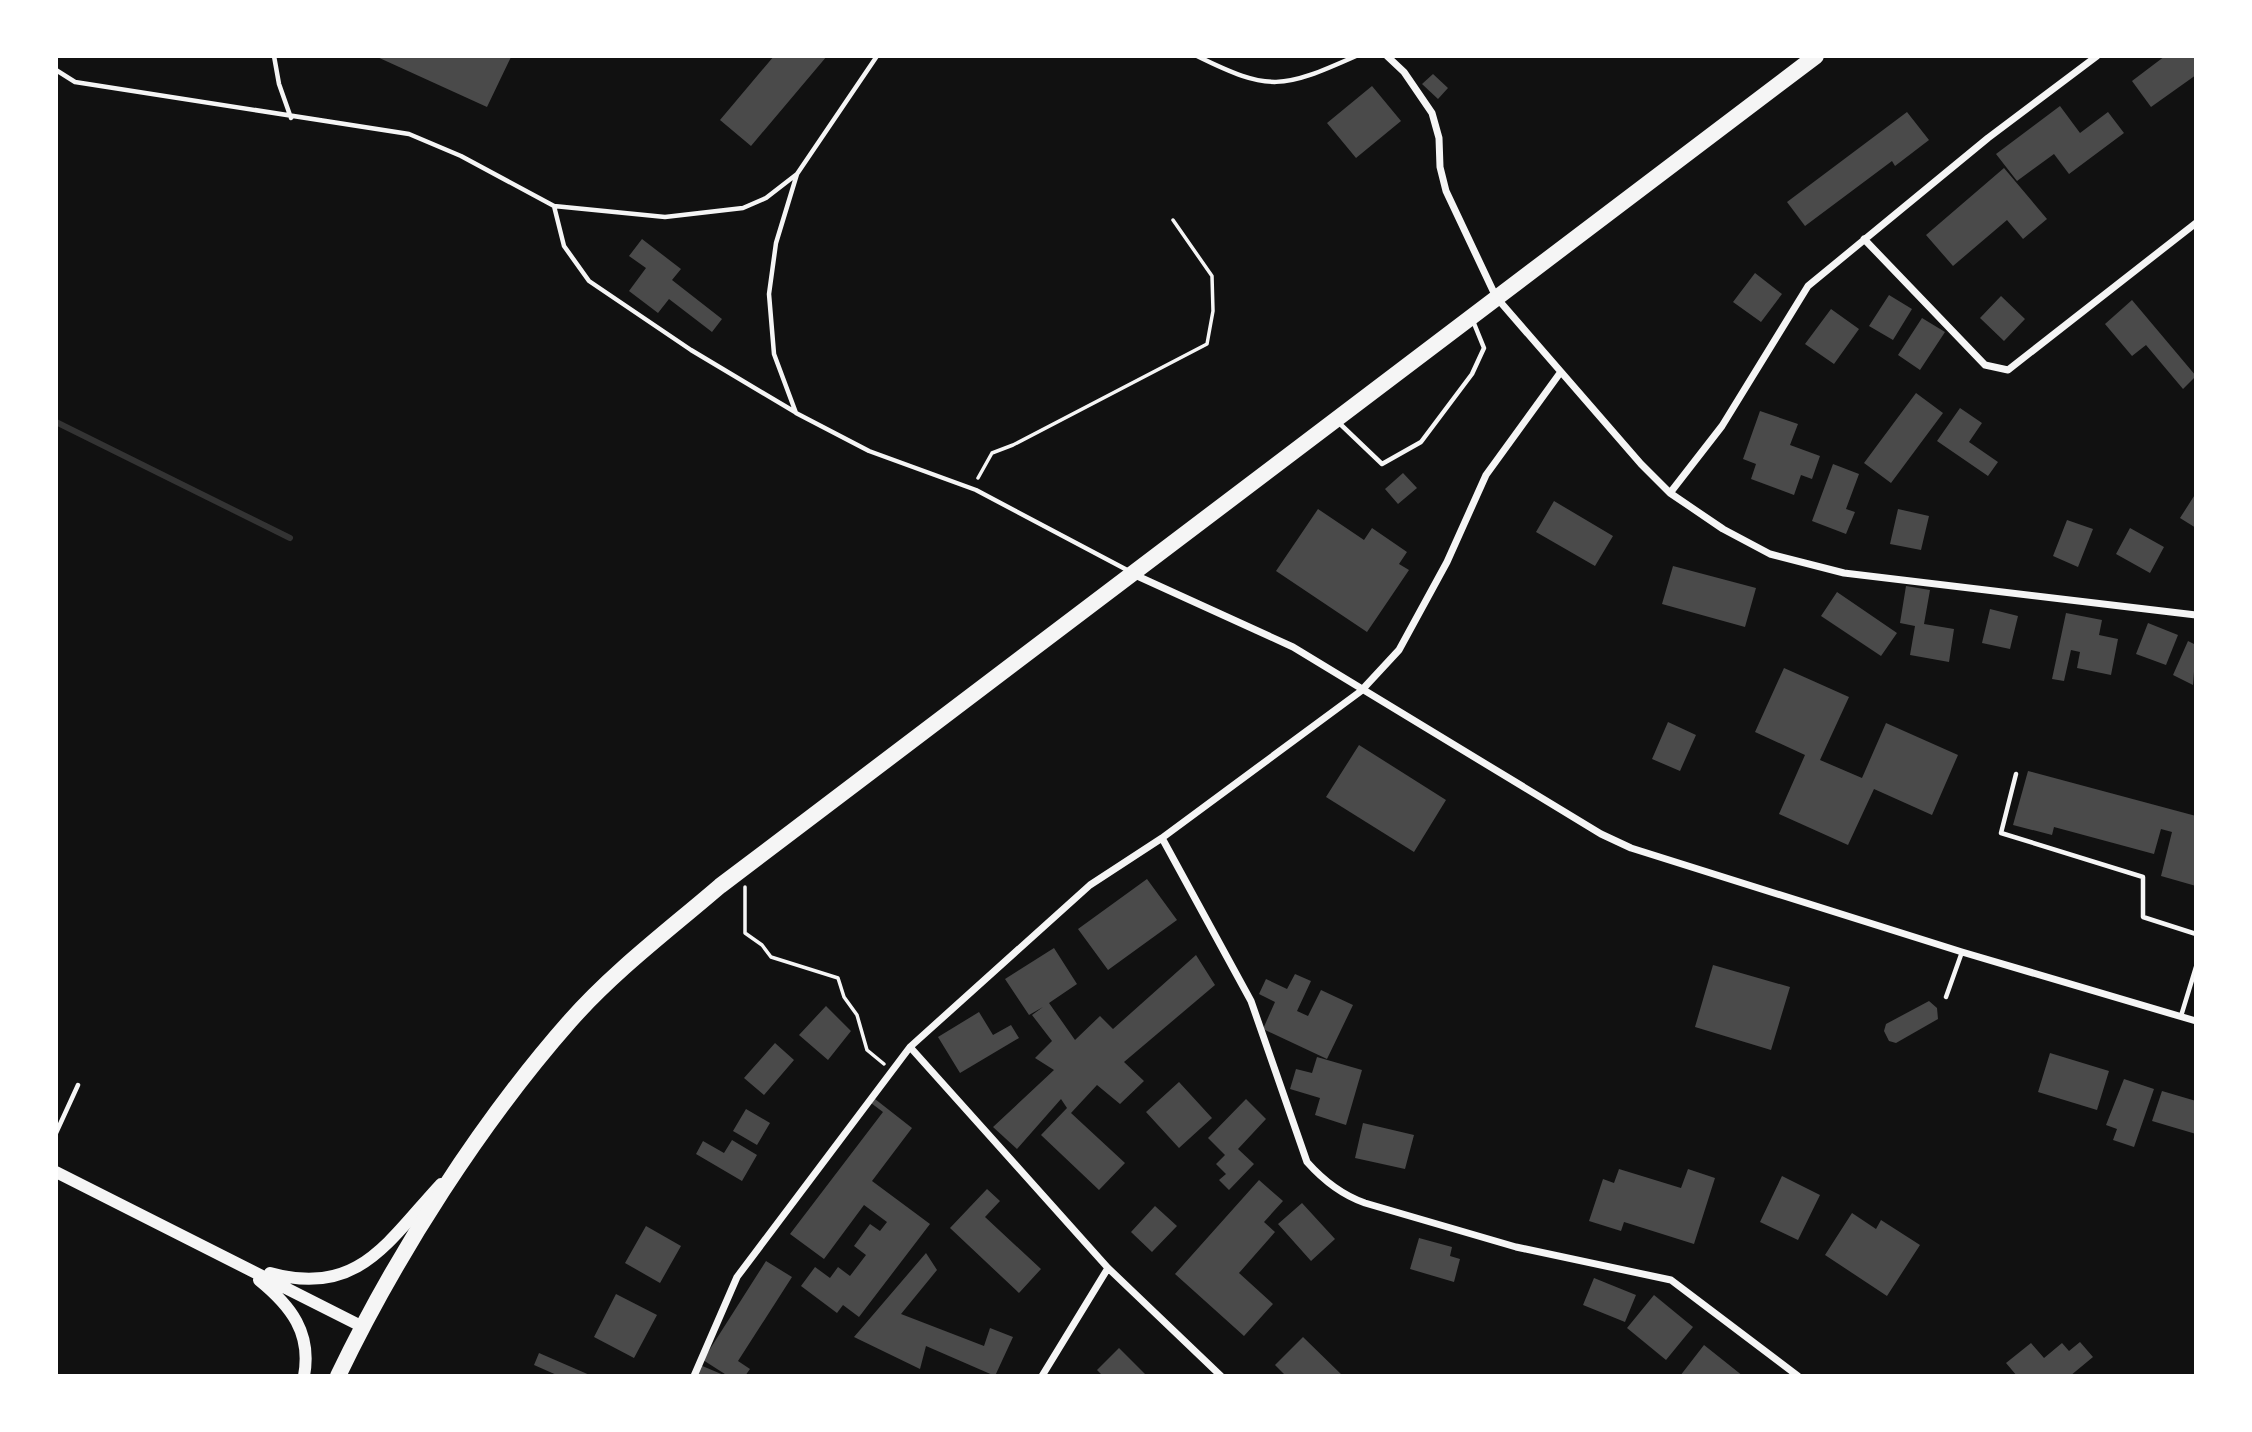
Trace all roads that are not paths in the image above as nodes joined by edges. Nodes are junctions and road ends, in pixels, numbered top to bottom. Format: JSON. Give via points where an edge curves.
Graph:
{"nodes":[{"id":1,"x":274,"y":56,"type":"edge"},
{"id":2,"x":877,"y":56,"type":"edge"},
{"id":3,"x":1197,"y":56,"type":"edge"},
{"id":4,"x":1356,"y":56,"type":"edge"},
{"id":5,"x":1387,"y":56,"type":"edge"},
{"id":6,"x":1816,"y":56,"type":"edge"},
{"id":7,"x":2097,"y":56,"type":"edge"},
{"id":8,"x":56,"y":70,"type":"edge"},
{"id":9,"x":291,"y":118,"type":"junction"},
{"id":10,"x":797,"y":174,"type":"junction"},
{"id":11,"x":554,"y":206,"type":"junction"},
{"id":12,"x":2196,"y":223,"type":"edge"},
{"id":13,"x":1864,"y":239,"type":"junction"},
{"id":14,"x":1496,"y":297,"type":"junction"},
{"id":15,"x":1471,"y":316,"type":"junction"},
{"id":16,"x":1560,"y":373,"type":"junction"},
{"id":17,"x":796,"y":413,"type":"junction"},
{"id":18,"x":1336,"y":421,"type":"junction"},
{"id":19,"x":1670,"y":493,"type":"junction"},
{"id":20,"x":1135,"y":575,"type":"junction"},
{"id":21,"x":2196,"y":615,"type":"edge"},
{"id":22,"x":1361,"y":691,"type":"junction"},
{"id":23,"x":2016,"y":774,"type":"dead end"},
{"id":24,"x":1162,"y":838,"type":"junction"},
{"id":25,"x":2196,"y":933,"type":"edge"},
{"id":26,"x":1962,"y":952,"type":"junction"},
{"id":27,"x":2196,"y":967,"type":"edge"},
{"id":28,"x":1946,"y":997,"type":"dead end"},
{"id":29,"x":2181,"y":1016,"type":"junction"},
{"id":30,"x":2196,"y":1021,"type":"edge"},
{"id":31,"x":910,"y":1047,"type":"junction"},
{"id":32,"x":78,"y":1085,"type":"dead end"},
{"id":33,"x":56,"y":1133,"type":"edge"},
{"id":34,"x":468,"y":1155,"type":"junction"},
{"id":35,"x":56,"y":1172,"type":"edge"},
{"id":36,"x":239,"y":1264,"type":"junction"},
{"id":37,"x":1108,"y":1268,"type":"junction"},
{"id":38,"x":361,"y":1326,"type":"junction"},
{"id":39,"x":304,"y":1376,"type":"edge"},
{"id":40,"x":338,"y":1376,"type":"edge"},
{"id":41,"x":694,"y":1376,"type":"edge"},
{"id":42,"x":1042,"y":1376,"type":"edge"},
{"id":43,"x":1220,"y":1376,"type":"edge"},
{"id":44,"x":1798,"y":1376,"type":"edge"}],
"edges":[{"from":1,"to":9,"type":"lane"},
{"from":2,"to":10,"type":"lane"},
{"from":3,"to":4,"type":"lane","via":[[1261,83],[1312,75]]},
{"from":5,"to":14,"type":"street","via":[[1432,113],[1446,191]]},
{"from":6,"to":14,"type":"highway"},
{"from":7,"to":13,"type":"street"},
{"from":8,"to":9,"type":"lane","via":[[75,82]]},
{"from":9,"to":11,"type":"lane","via":[[409,134]]},
{"from":10,"to":11,"type":"lane","via":[[766,198],[743,208],[665,217]]},
{"from":10,"to":17,"type":"lane","via":[[776,243],[769,294],[774,354]]},
{"from":11,"to":17,"type":"lane","via":[[564,246],[589,281]]},
{"from":12,"to":13,"type":"street","via":[[2008,370],[1985,365]]},
{"from":13,"to":19,"type":"street","via":[[1808,286],[1722,426]]},
{"from":14,"to":15,"type":"highway"},
{"from":14,"to":16,"type":"street"},
{"from":15,"to":18,"type":"highway"},
{"from":15,"to":18,"type":"lane","via":[[1484,348],[1472,374],[1420,442],[1382,464]]},
{"from":16,"to":19,"type":"street"},
{"from":16,"to":22,"type":"street","via":[[1486,475],[1447,562],[1399,650]]},
{"from":17,"to":20,"type":"lane","via":[[869,452],[976,490]]},
{"from":18,"to":20,"type":"highway"},
{"from":19,"to":21,"type":"street","via":[[1770,554],[1844,573]]},
{"from":20,"to":22,"type":"street","via":[[1293,647]]},
{"from":20,"to":34,"type":"highway","via":[[744,868],[628,965],[571,1020],[505,1100]]},
{"from":22,"to":24,"type":"street"},
{"from":22,"to":26,"type":"street","via":[[1631,848]]},
{"from":23,"to":25,"type":"lane","via":[[2001,833],[2143,877],[2143,918]]},
{"from":24,"to":31,"type":"street","via":[[1090,885]]},
{"from":24,"to":44,"type":"street","via":[[1251,1001],[1307,1162],[1319,1175],[1350,1198],[1365,1203],[1517,1247],[1671,1280]]},
{"from":26,"to":28,"type":"lane"},
{"from":26,"to":29,"type":"street"},
{"from":27,"to":29,"type":"lane"},
{"from":29,"to":30,"type":"street"},
{"from":31,"to":37,"type":"street"},
{"from":31,"to":41,"type":"street","via":[[737,1277]]},
{"from":32,"to":33,"type":"lane"},
{"from":34,"to":36,"type":"street","via":[[359,1268],[306,1281]]},
{"from":34,"to":38,"type":"highway"},
{"from":35,"to":36,"type":"street"},
{"from":36,"to":38,"type":"street"},
{"from":36,"to":39,"type":"street","via":[[283,1300],[295,1316],[306,1346]]},
{"from":37,"to":42,"type":"street"},
{"from":37,"to":43,"type":"street"},
{"from":38,"to":40,"type":"highway"}]}
